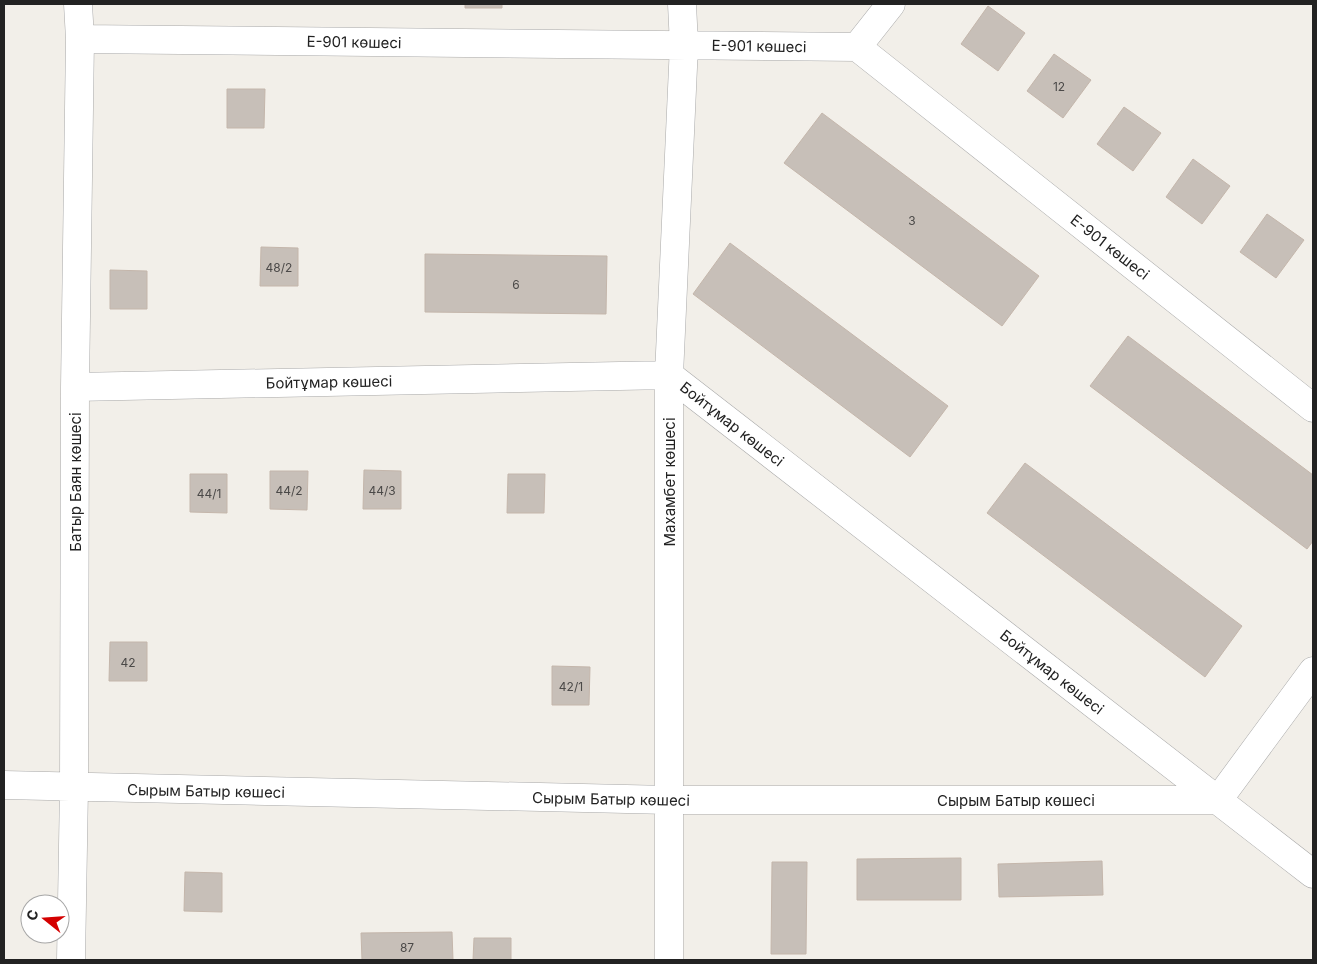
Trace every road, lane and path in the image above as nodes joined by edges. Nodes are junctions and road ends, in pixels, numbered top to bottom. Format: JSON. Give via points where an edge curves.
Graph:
{"nodes":[{"id":1,"x":78,"y":4,"type":"edge"},
{"id":2,"x":682,"y":4,"type":"edge"},
{"id":3,"x":890,"y":4,"type":"edge"},
{"id":4,"x":80,"y":39,"type":"junction"},
{"id":5,"x":684,"y":45,"type":"junction"},
{"id":6,"x":856,"y":47,"type":"junction"},
{"id":7,"x":669,"y":375,"type":"junction"},
{"id":8,"x":75,"y":387,"type":"junction"},
{"id":9,"x":1313,"y":408,"type":"edge"},
{"id":10,"x":1313,"y":671,"type":"edge"},
{"id":11,"x":4,"y":785,"type":"edge"},
{"id":12,"x":74,"y":788,"type":"junction"},
{"id":13,"x":669,"y":800,"type":"junction"},
{"id":14,"x":1218,"y":800,"type":"junction"},
{"id":15,"x":1313,"y":874,"type":"edge"},
{"id":16,"x":72,"y":960,"type":"edge"},
{"id":17,"x":669,"y":960,"type":"edge"}],
"edges":[{"from":1,"to":4,"type":"street","name":"Батыр Баян көшесі"},
{"from":2,"to":5,"type":"street","name":"Махамбет көшесі"},
{"from":3,"to":6,"type":"street"},
{"from":4,"to":5,"type":"street","name":"Е-901 көшесі"},
{"from":4,"to":8,"type":"street","name":"Батыр Баян көшесі"},
{"from":5,"to":6,"type":"street","name":"Е-901 көшесі"},
{"from":5,"to":7,"type":"street","name":"Махамбет көшесі"},
{"from":6,"to":9,"type":"street","name":"Е-901 көшесі"},
{"from":7,"to":8,"type":"street","name":"Бойтұмар көшесі"},
{"from":7,"to":13,"type":"street","name":"Махамбет көшесі"},
{"from":7,"to":14,"type":"street","name":"Бойтұмар көшесі"},
{"from":8,"to":12,"type":"street","name":"Батыр Баян көшесі"},
{"from":10,"to":14,"type":"street"},
{"from":11,"to":12,"type":"street","name":"Сырым Батыр көшесі"},
{"from":12,"to":13,"type":"street","name":"Сырым Батыр көшесі"},
{"from":12,"to":16,"type":"street","name":"Батыр Баян көшесі"},
{"from":13,"to":14,"type":"street","name":"Сырым Батыр көшесі"},
{"from":13,"to":17,"type":"street","name":"Махамбет көшесі"},
{"from":14,"to":15,"type":"street","name":"Бойтұмар көшесі"}]}
